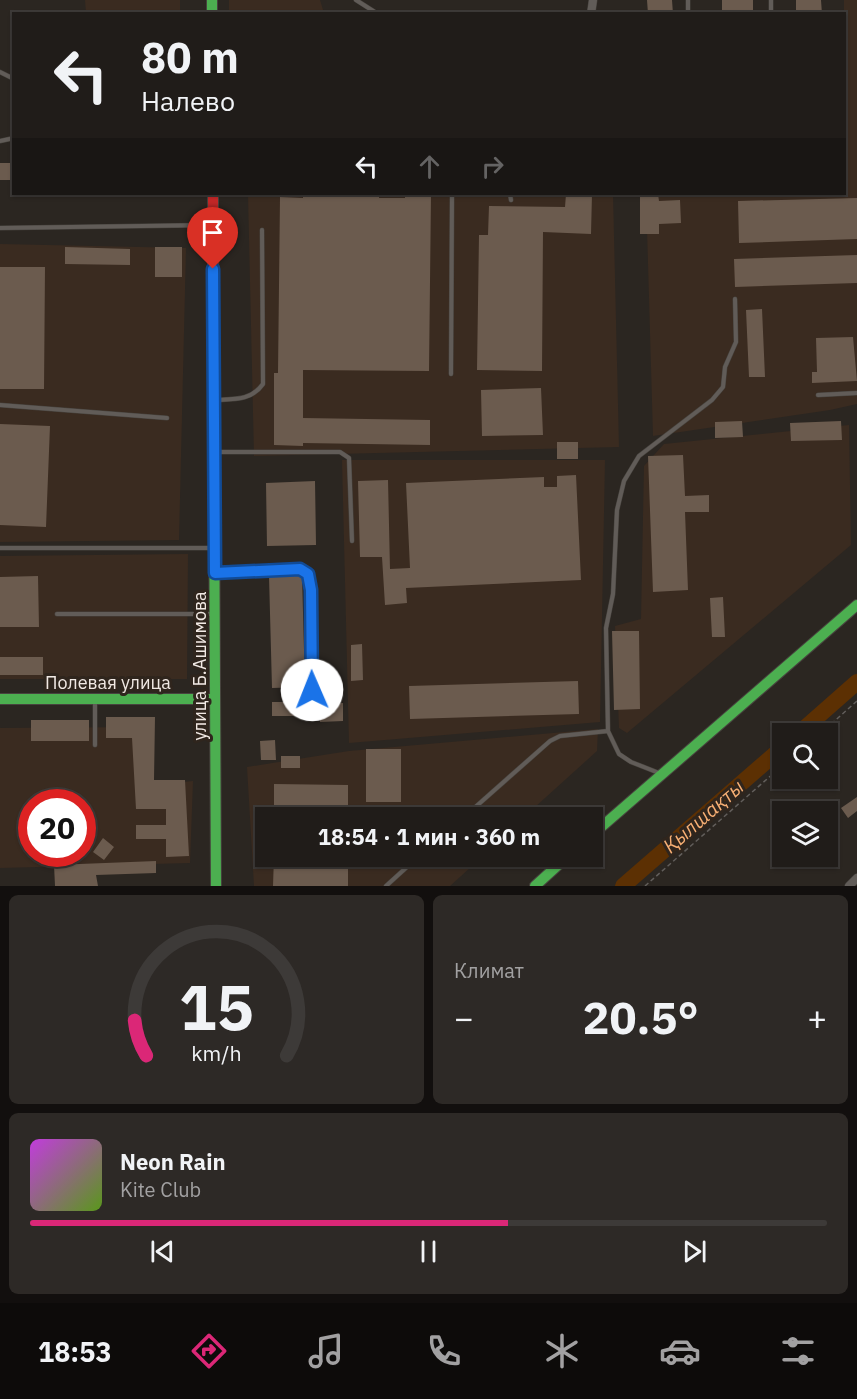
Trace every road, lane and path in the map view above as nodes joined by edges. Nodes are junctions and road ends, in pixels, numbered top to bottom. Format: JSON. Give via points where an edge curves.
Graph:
{"nodes":[{"id":1,"x":356,"y":0,"type":"edge"},
{"id":2,"x":375,"y":12,"type":"edge"},
{"id":3,"x":213,"y":195,"type":"edge"},
{"id":4,"x":452,"y":195,"type":"edge"},
{"id":5,"x":510,"y":195,"type":"edge"},
{"id":6,"x":511,"y":200,"type":"dead end"},
{"id":7,"x":213,"y":225,"type":"junction"},
{"id":8,"x":0,"y":228,"type":"edge"},
{"id":9,"x":262,"y":230,"type":"dead end"},
{"id":10,"x":735,"y":299,"type":"dead end"},
{"id":11,"x":451,"y":375,"type":"dead end"},
{"id":12,"x":857,"y":393,"type":"edge"},
{"id":13,"x":818,"y":395,"type":"dead end"},
{"id":14,"x":214,"y":400,"type":"junction"},
{"id":15,"x":0,"y":405,"type":"edge"},
{"id":16,"x":167,"y":418,"type":"dead end"},
{"id":17,"x":214,"y":452,"type":"junction"},
{"id":18,"x":352,"y":541,"type":"dead end"},
{"id":19,"x":0,"y":548,"type":"edge"},
{"id":20,"x":215,"y":548,"type":"junction"},
{"id":21,"x":215,"y":573,"type":"junction"},
{"id":22,"x":857,"y":605,"type":"edge"},
{"id":23,"x":57,"y":614,"type":"dead end"},
{"id":24,"x":215,"y":614,"type":"junction"},
{"id":25,"x":312,"y":690,"type":"dead end"},
{"id":26,"x":0,"y":699,"type":"edge"},
{"id":27,"x":95,"y":699,"type":"junction"},
{"id":28,"x":216,"y":699,"type":"junction"},
{"id":29,"x":857,"y":701,"type":"edge"},
{"id":30,"x":832,"y":723,"type":"edge"},
{"id":31,"x":608,"y":731,"type":"junction"},
{"id":32,"x":95,"y":745,"type":"dead end"},
{"id":33,"x":663,"y":774,"type":"junction"},
{"id":34,"x":772,"y":775,"type":"edge"},
{"id":35,"x":476,"y":807,"type":"edge"},
{"id":36,"x":603,"y":826,"type":"edge"},
{"id":37,"x":407,"y":867,"type":"edge"},
{"id":38,"x":556,"y":867,"type":"edge"},
{"id":39,"x":857,"y":878,"type":"edge"},
{"id":40,"x":216,"y":886,"type":"edge"},
{"id":41,"x":386,"y":886,"type":"edge"},
{"id":42,"x":535,"y":886,"type":"edge"},
{"id":43,"x":645,"y":886,"type":"edge"},
{"id":44,"x":849,"y":886,"type":"edge"}],
"edges":[{"from":1,"to":2,"type":"lane"},
{"from":3,"to":7,"type":"street","name":"улица Б.Ашимова"},
{"from":4,"to":11,"type":"lane"},
{"from":5,"to":6,"type":"lane"},
{"from":7,"to":8,"type":"lane"},
{"from":7,"to":14,"type":"street","name":"улица Б.Ашимова"},
{"from":9,"to":14,"type":"lane","via":[[263,384],[247,398]]},
{"from":10,"to":31,"type":"lane","via":[[736,342],[720,391],[639,456],[624,481],[614,526],[613,594],[606,628]]},
{"from":12,"to":13,"type":"lane"},
{"from":14,"to":17,"type":"street","name":"улица Б.Ашимова"},
{"from":15,"to":16,"type":"lane"},
{"from":17,"to":18,"type":"lane","via":[[340,452],[349,458]]},
{"from":17,"to":20,"type":"street","name":"улица Б.Ашимова"},
{"from":19,"to":20,"type":"lane"},
{"from":20,"to":21,"type":"street","name":"улица Б.Ашимова"},
{"from":21,"to":24,"type":"street","name":"улица Б.Ашимова"},
{"from":21,"to":25,"type":"lane","via":[[300,569],[308,574]]},
{"from":22,"to":33,"type":"street"},
{"from":23,"to":24,"type":"lane"},
{"from":24,"to":28,"type":"street","name":"улица Б.Ашимова"},
{"from":26,"to":27,"type":"street","name":"Полевая улица"},
{"from":27,"to":28,"type":"street","name":"Полевая улица"},
{"from":27,"to":32,"type":"lane"},
{"from":28,"to":40,"type":"street","name":"улица Б.Ашимова"},
{"from":29,"to":30,"type":"path"},
{"from":31,"to":33,"type":"lane","via":[[616,750],[625,758]]},
{"from":31,"to":35,"type":"lane","via":[[560,736],[550,741]]},
{"from":33,"to":36,"type":"street"},
{"from":34,"to":43,"type":"path"},
{"from":37,"to":41,"type":"lane"},
{"from":38,"to":42,"type":"street"},
{"from":39,"to":44,"type":"street"}]}
